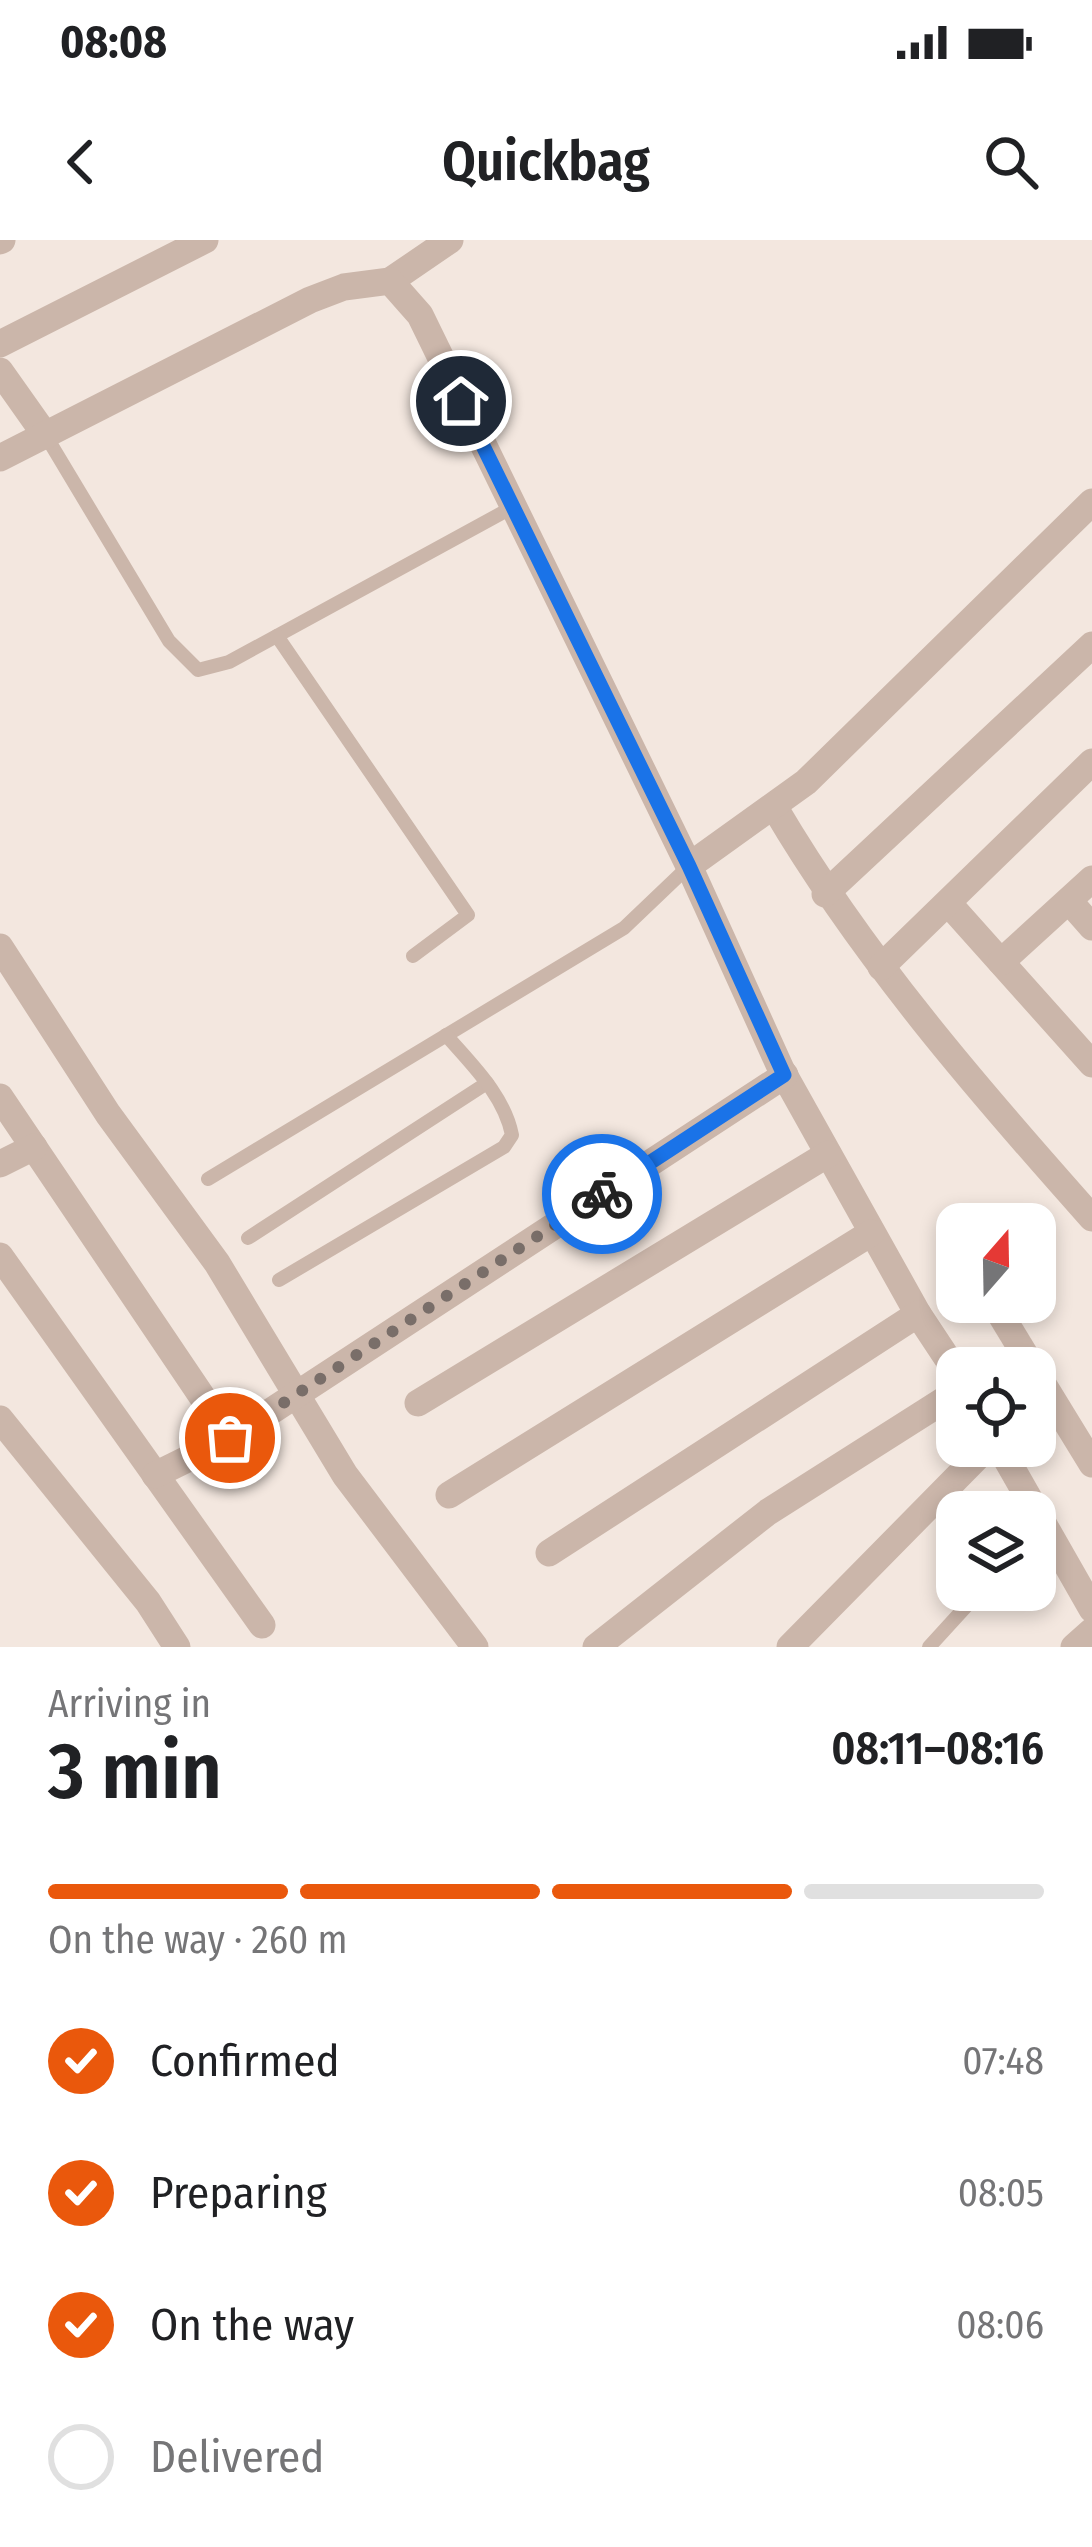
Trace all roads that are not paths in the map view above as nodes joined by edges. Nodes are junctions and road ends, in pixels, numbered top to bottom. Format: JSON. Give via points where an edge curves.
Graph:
{"nodes":[{"id":1,"x":205,"y":240,"type":"edge"},
{"id":2,"x":450,"y":240,"type":"edge"},
{"id":3,"x":389,"y":281,"type":"junction"},
{"id":4,"x":0,"y":344,"type":"edge"},
{"id":5,"x":0,"y":371,"type":"edge"},
{"id":6,"x":46,"y":436,"type":"junction"},
{"id":7,"x":0,"y":458,"type":"edge"},
{"id":8,"x":1092,"y":502,"type":"edge"},
{"id":9,"x":513,"y":507,"type":"junction"},
{"id":10,"x":277,"y":636,"type":"junction"},
{"id":11,"x":1092,"y":645,"type":"edge"},
{"id":12,"x":1092,"y":762,"type":"edge"},
{"id":13,"x":775,"y":808,"type":"junction"},
{"id":14,"x":689,"y":866,"type":"junction"},
{"id":15,"x":1092,"y":879,"type":"edge"},
{"id":16,"x":825,"y":894,"type":"junction"},
{"id":17,"x":1070,"y":902,"type":"junction"},
{"id":18,"x":949,"y":904,"type":"junction"},
{"id":19,"x":1092,"y":927,"type":"edge"},
{"id":20,"x":0,"y":947,"type":"edge"},
{"id":21,"x":413,"y":956,"type":"dead end"},
{"id":22,"x":1000,"y":962,"type":"junction"},
{"id":23,"x":881,"y":967,"type":"junction"},
{"id":24,"x":446,"y":1035,"type":"junction"},
{"id":25,"x":1092,"y":1064,"type":"edge"},
{"id":26,"x":784,"y":1075,"type":"junction"},
{"id":27,"x":487,"y":1083,"type":"junction"},
{"id":28,"x":0,"y":1097,"type":"edge"},
{"id":29,"x":34,"y":1147,"type":"junction"},
{"id":30,"x":828,"y":1154,"type":"junction"},
{"id":31,"x":0,"y":1164,"type":"edge"},
{"id":32,"x":208,"y":1179,"type":"dead end"},
{"id":33,"x":1092,"y":1218,"type":"edge"},
{"id":34,"x":871,"y":1233,"type":"junction"},
{"id":35,"x":248,"y":1238,"type":"dead end"},
{"id":36,"x":0,"y":1256,"type":"edge"},
{"id":37,"x":280,"y":1280,"type":"dead end"},
{"id":38,"x":918,"y":1314,"type":"junction"},
{"id":39,"x":940,"y":1347,"type":"edge"},
{"id":40,"x":299,"y":1394,"type":"junction"},
{"id":41,"x":418,"y":1402,"type":"dead end"},
{"id":42,"x":936,"y":1405,"type":"edge"},
{"id":43,"x":1056,"y":1406,"type":"edge"},
{"id":44,"x":0,"y":1419,"type":"edge"},
{"id":45,"x":230,"y":1438,"type":"junction"},
{"id":46,"x":1092,"y":1464,"type":"edge"},
{"id":47,"x":967,"y":1467,"type":"edge"},
{"id":48,"x":155,"y":1475,"type":"junction"},
{"id":49,"x":449,"y":1495,"type":"dead end"},
{"id":50,"x":549,"y":1553,"type":"dead end"},
{"id":51,"x":1056,"y":1555,"type":"edge"},
{"id":52,"x":1092,"y":1609,"type":"edge"},
{"id":53,"x":962,"y":1611,"type":"edge"},
{"id":54,"x":262,"y":1625,"type":"dead end"},
{"id":55,"x":1092,"y":1631,"type":"edge"},
{"id":56,"x":177,"y":1647,"type":"edge"},
{"id":57,"x":475,"y":1647,"type":"edge"},
{"id":58,"x":596,"y":1647,"type":"edge"},
{"id":59,"x":790,"y":1647,"type":"edge"},
{"id":60,"x":929,"y":1647,"type":"edge"},
{"id":61,"x":1074,"y":1647,"type":"edge"}],
"edges":[{"from":1,"to":4,"type":"street"},
{"from":2,"to":3,"type":"street"},
{"from":3,"to":6,"type":"street","via":[[310,299]]},
{"from":3,"to":9,"type":"street","via":[[420,315]]},
{"from":5,"to":6,"type":"street"},
{"from":6,"to":7,"type":"street"},
{"from":6,"to":10,"type":"lane","via":[[184,661],[209,670]]},
{"from":8,"to":13,"type":"street"},
{"from":9,"to":10,"type":"lane"},
{"from":9,"to":14,"type":"street"},
{"from":10,"to":21,"type":"lane","via":[[468,915]]},
{"from":11,"to":16,"type":"street"},
{"from":12,"to":18,"type":"street"},
{"from":13,"to":14,"type":"street"},
{"from":13,"to":16,"type":"street"},
{"from":14,"to":24,"type":"lane","via":[[624,928]]},
{"from":14,"to":26,"type":"street"},
{"from":15,"to":17,"type":"street"},
{"from":16,"to":23,"type":"street"},
{"from":17,"to":19,"type":"street"},
{"from":17,"to":22,"type":"street"},
{"from":18,"to":22,"type":"street"},
{"from":18,"to":23,"type":"street"},
{"from":20,"to":40,"type":"street"},
{"from":22,"to":25,"type":"street"},
{"from":23,"to":33,"type":"street"},
{"from":24,"to":27,"type":"lane"},
{"from":24,"to":32,"type":"lane"},
{"from":26,"to":30,"type":"street"},
{"from":26,"to":40,"type":"street"},
{"from":27,"to":35,"type":"lane"},
{"from":27,"to":37,"type":"lane","via":[[508,1116],[512,1135],[504,1147]]},
{"from":28,"to":29,"type":"street"},
{"from":29,"to":31,"type":"street"},
{"from":29,"to":45,"type":"street"},
{"from":30,"to":34,"type":"street"},
{"from":30,"to":41,"type":"street"},
{"from":34,"to":38,"type":"street"},
{"from":34,"to":49,"type":"street"},
{"from":36,"to":48,"type":"street"},
{"from":38,"to":39,"type":"street"},
{"from":38,"to":50,"type":"street"},
{"from":40,"to":45,"type":"street"},
{"from":40,"to":57,"type":"street","via":[[345,1475]]},
{"from":42,"to":58,"type":"street","via":[[768,1512]]},
{"from":43,"to":46,"type":"street"},
{"from":44,"to":56,"type":"street"},
{"from":45,"to":48,"type":"street"},
{"from":47,"to":59,"type":"street"},
{"from":48,"to":54,"type":"street"},
{"from":51,"to":52,"type":"street"},
{"from":53,"to":60,"type":"lane"},
{"from":55,"to":61,"type":"street"}]}
